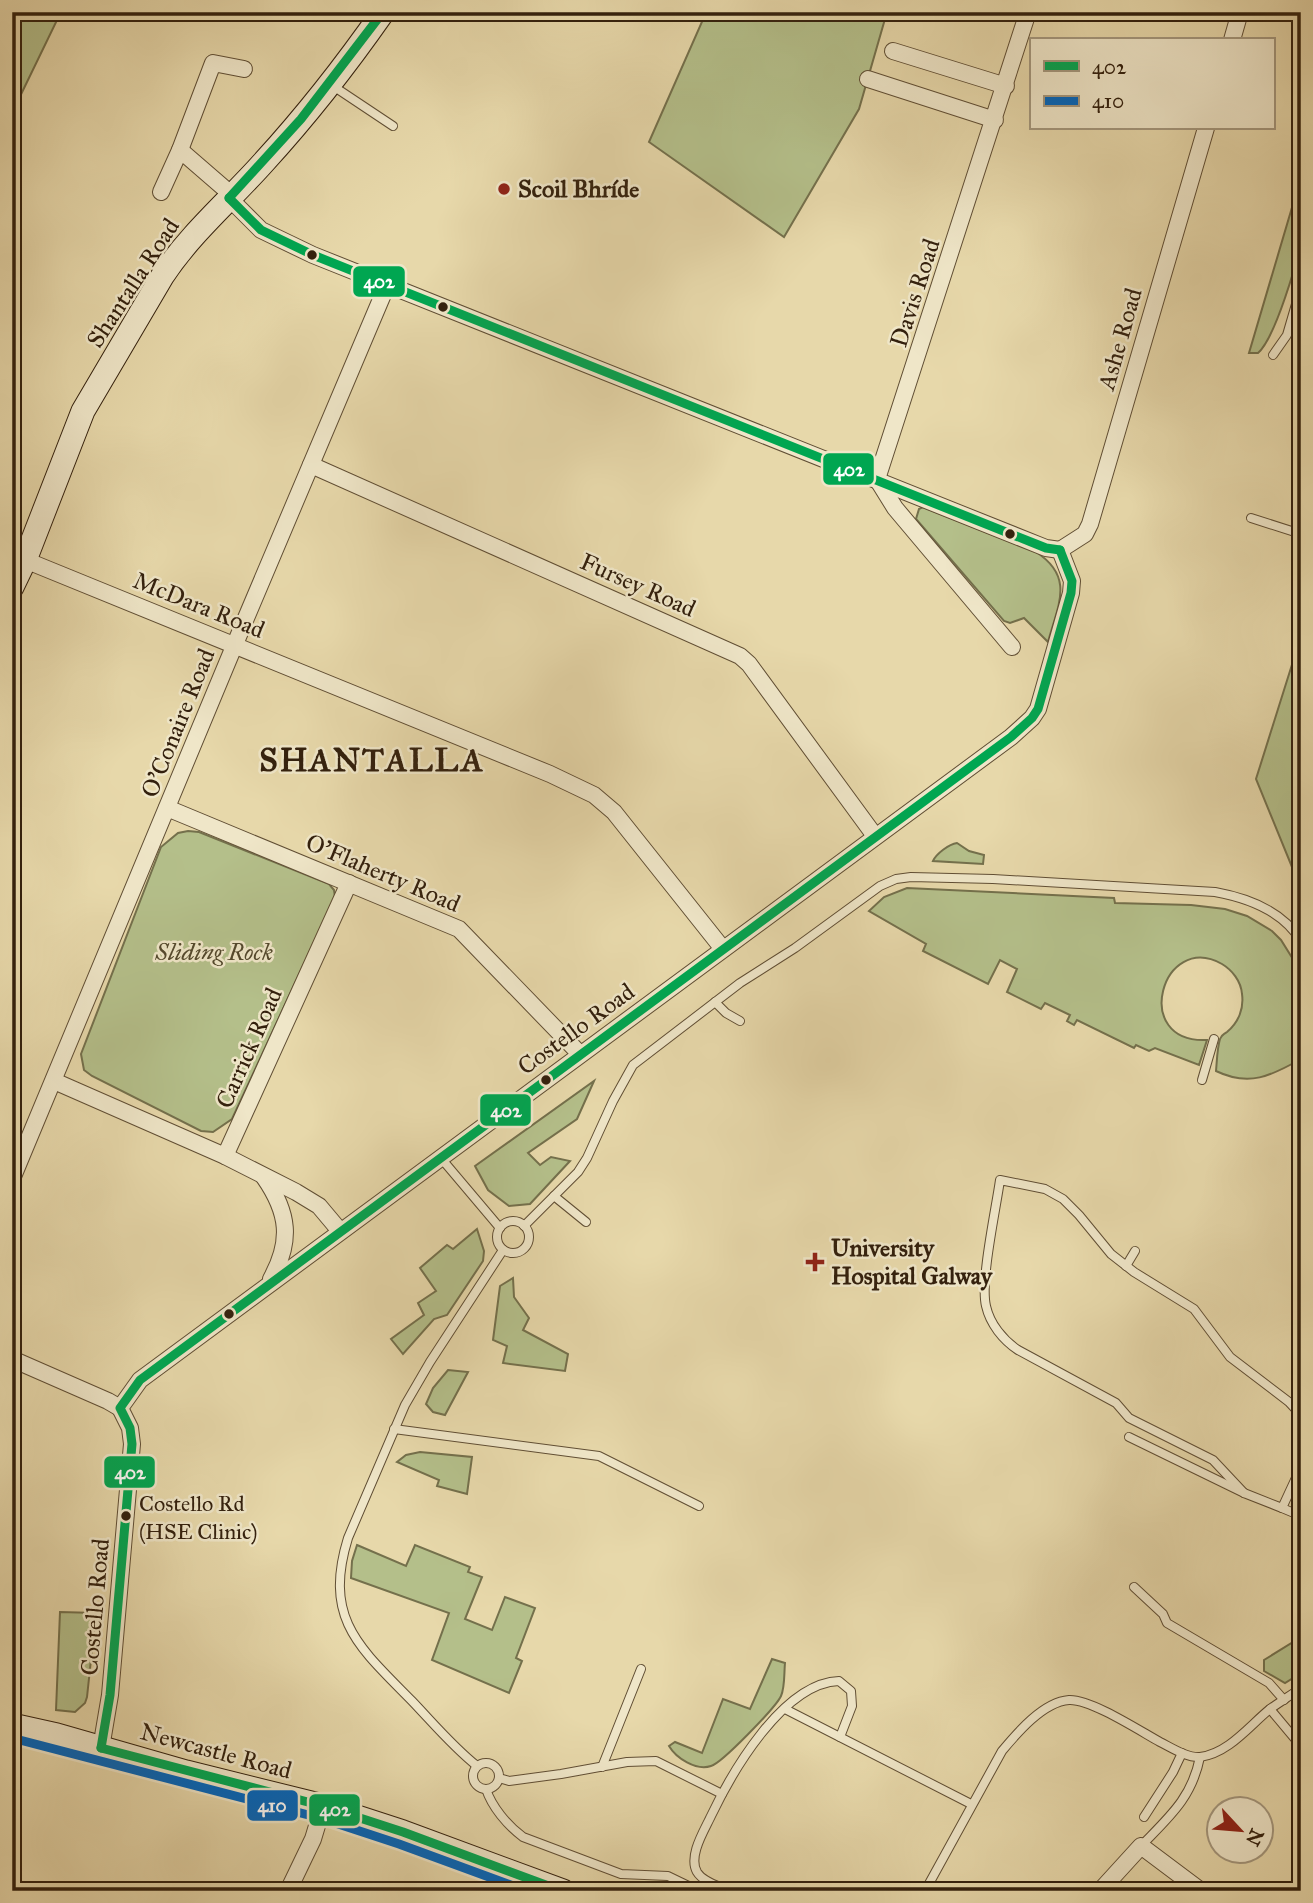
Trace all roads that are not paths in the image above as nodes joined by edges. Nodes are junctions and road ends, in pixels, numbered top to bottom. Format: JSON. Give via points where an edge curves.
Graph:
{"nodes":[{"id":1,"x":383,"y":12,"type":"edge"},
{"id":2,"x":1028,"y":12,"type":"edge"},
{"id":3,"x":1240,"y":12,"type":"edge"},
{"id":4,"x":1233,"y":38,"type":"edge"},
{"id":5,"x":893,"y":51,"type":"dead end"},
{"id":6,"x":244,"y":69,"type":"dead end"},
{"id":7,"x":868,"y":79,"type":"dead end"},
{"id":8,"x":330,"y":84,"type":"junction"},
{"id":9,"x":1006,"y":86,"type":"junction"},
{"id":10,"x":995,"y":120,"type":"junction"},
{"id":11,"x":393,"y":126,"type":"dead end"},
{"id":12,"x":1205,"y":130,"type":"edge"},
{"id":13,"x":180,"y":150,"type":"junction"},
{"id":14,"x":161,"y":192,"type":"dead end"},
{"id":15,"x":231,"y":196,"type":"junction"},
{"id":16,"x":387,"y":285,"type":"junction"},
{"id":17,"x":1301,"y":288,"type":"edge"},
{"id":18,"x":1273,"y":355,"type":"dead end"},
{"id":19,"x":311,"y":465,"type":"junction"},
{"id":20,"x":877,"y":480,"type":"junction"},
{"id":21,"x":1251,"y":519,"type":"dead end"},
{"id":22,"x":1301,"y":534,"type":"edge"},
{"id":23,"x":1060,"y":550,"type":"junction"},
{"id":24,"x":25,"y":560,"type":"junction"},
{"id":25,"x":12,"y":587,"type":"edge"},
{"id":26,"x":235,"y":644,"type":"junction"},
{"id":27,"x":1012,"y":648,"type":"dead end"},
{"id":28,"x":167,"y":808,"type":"junction"},
{"id":29,"x":875,"y":836,"type":"junction"},
{"id":30,"x":349,"y":883,"type":"junction"},
{"id":31,"x":1301,"y":941,"type":"edge"},
{"id":32,"x":723,"y":949,"type":"junction"},
{"id":33,"x":715,"y":1002,"type":"junction"},
{"id":34,"x":740,"y":1021,"type":"dead end"},
{"id":35,"x":1214,"y":1039,"type":"dead end"},
{"id":36,"x":580,"y":1054,"type":"junction"},
{"id":37,"x":1202,"y":1080,"type":"dead end"},
{"id":38,"x":54,"y":1081,"type":"junction"},
{"id":39,"x":225,"y":1156,"type":"junction"},
{"id":40,"x":440,"y":1157,"type":"junction"},
{"id":41,"x":264,"y":1176,"type":"junction"},
{"id":42,"x":12,"y":1179,"type":"edge"},
{"id":43,"x":554,"y":1196,"type":"junction"},
{"id":44,"x":586,"y":1222,"type":"dead end"},
{"id":45,"x":524,"y":1226,"type":"junction"},
{"id":46,"x":500,"y":1228,"type":"junction"},
{"id":47,"x":340,"y":1231,"type":"junction"},
{"id":48,"x":503,"y":1250,"type":"junction"},
{"id":49,"x":1135,"y":1251,"type":"dead end"},
{"id":50,"x":1126,"y":1266,"type":"junction"},
{"id":51,"x":268,"y":1285,"type":"junction"},
{"id":52,"x":12,"y":1359,"type":"edge"},
{"id":53,"x":120,"y":1408,"type":"junction"},
{"id":54,"x":1301,"y":1415,"type":"edge"},
{"id":55,"x":394,"y":1429,"type":"junction"},
{"id":56,"x":1129,"y":1437,"type":"dead end"},
{"id":57,"x":1301,"y":1467,"type":"edge"},
{"id":58,"x":1244,"y":1493,"type":"junction"},
{"id":59,"x":699,"y":1506,"type":"dead end"},
{"id":60,"x":1282,"y":1508,"type":"junction"},
{"id":61,"x":1301,"y":1516,"type":"edge"},
{"id":62,"x":1134,"y":1587,"type":"dead end"},
{"id":63,"x":641,"y":1669,"type":"dead end"},
{"id":64,"x":1301,"y":1688,"type":"edge"},
{"id":65,"x":1284,"y":1700,"type":"junction"},
{"id":66,"x":785,"y":1709,"type":"junction"},
{"id":67,"x":1270,"y":1709,"type":"junction"},
{"id":68,"x":12,"y":1726,"type":"edge"},
{"id":69,"x":840,"y":1737,"type":"junction"},
{"id":70,"x":1301,"y":1746,"type":"edge"},
{"id":71,"x":101,"y":1748,"type":"junction"},
{"id":72,"x":1182,"y":1753,"type":"junction"},
{"id":73,"x":1200,"y":1757,"type":"junction"},
{"id":74,"x":477,"y":1766,"type":"junction"},
{"id":75,"x":602,"y":1767,"type":"junction"},
{"id":76,"x":499,"y":1778,"type":"junction"},
{"id":77,"x":486,"y":1789,"type":"junction"},
{"id":78,"x":722,"y":1794,"type":"junction"},
{"id":79,"x":971,"y":1804,"type":"junction"},
{"id":80,"x":323,"y":1807,"type":"junction"},
{"id":81,"x":1144,"y":1817,"type":"dead end"},
{"id":82,"x":1141,"y":1846,"type":"junction"},
{"id":83,"x":288,"y":1891,"type":"edge"},
{"id":84,"x":563,"y":1891,"type":"edge"},
{"id":85,"x":699,"y":1891,"type":"edge"},
{"id":86,"x":729,"y":1891,"type":"edge"},
{"id":87,"x":925,"y":1891,"type":"edge"},
{"id":88,"x":1100,"y":1891,"type":"edge"},
{"id":89,"x":1201,"y":1891,"type":"edge"}],
"edges":[{"from":1,"to":8,"type":"street","name":"Shantalla Road"},
{"from":2,"to":9,"type":"street","name":"Davis Road"},
{"from":3,"to":4,"type":"street"},
{"from":5,"to":9,"type":"street"},
{"from":6,"to":13,"type":"street","via":[[213,63]]},
{"from":7,"to":10,"type":"street"},
{"from":8,"to":11,"type":"lane"},
{"from":8,"to":15,"type":"street","name":"Shantalla Road"},
{"from":9,"to":10,"type":"street","name":"Davis Road"},
{"from":10,"to":20,"type":"street","name":"Davis Road"},
{"from":12,"to":23,"type":"street","name":"Ashe Road","via":[[1090,524],[1085,534]]},
{"from":13,"to":14,"type":"street"},
{"from":13,"to":15,"type":"street"},
{"from":15,"to":16,"type":"street","via":[[261,230]]},
{"from":15,"to":24,"type":"street","name":"Shantalla Road","via":[[177,254],[92,394]]},
{"from":16,"to":19,"type":"street","name":"O'Conaire Road"},
{"from":16,"to":20,"type":"street"},
{"from":17,"to":18,"type":"lane","via":[[1287,335]]},
{"from":19,"to":26,"type":"street","name":"O'Conaire Road"},
{"from":19,"to":29,"type":"street","name":"Fursey Road","via":[[740,656]]},
{"from":20,"to":23,"type":"street"},
{"from":20,"to":27,"type":"street","via":[[895,508]]},
{"from":21,"to":22,"type":"lane"},
{"from":23,"to":29,"type":"street","name":"Costello Road","via":[[1072,593],[1032,718]]},
{"from":24,"to":25,"type":"street","name":"Shantalla Road"},
{"from":24,"to":26,"type":"street","name":"McDara Road"},
{"from":26,"to":28,"type":"street","name":"O'Conaire Road"},
{"from":26,"to":32,"type":"street","name":"McDara Road","via":[[594,795],[614,812]]},
{"from":28,"to":30,"type":"street","name":"O'Flaherty Road"},
{"from":28,"to":38,"type":"street","name":"O'Conaire Road"},
{"from":29,"to":32,"type":"street","name":"Costello Road"},
{"from":30,"to":36,"type":"street","name":"O'Flaherty Road","via":[[459,929]]},
{"from":30,"to":39,"type":"street","name":"Carrick Road"},
{"from":31,"to":33,"type":"lane","via":[[1273,913],[1215,892],[993,879],[896,879]]},
{"from":32,"to":36,"type":"street","name":"Costello Road"},
{"from":33,"to":34,"type":"lane"},
{"from":33,"to":43,"type":"lane","via":[[633,1065],[587,1158]]},
{"from":35,"to":37,"type":"lane"},
{"from":36,"to":40,"type":"street","name":"Costello Road"},
{"from":38,"to":39,"type":"street"},
{"from":38,"to":42,"type":"street","name":"O'Conaire Road"},
{"from":39,"to":41,"type":"street"},
{"from":40,"to":46,"type":"lane"},
{"from":40,"to":47,"type":"street","name":"Costello Road"},
{"from":41,"to":47,"type":"street","via":[[320,1206]]},
{"from":41,"to":51,"type":"street","via":[[284,1216],[286,1242]]},
{"from":43,"to":44,"type":"lane"},
{"from":43,"to":45,"type":"lane"},
{"from":45,"to":46,"type":"lane","via":[[509,1222]]},
{"from":45,"to":48,"type":"lane","via":[[529,1241],[523,1250],[513,1254]]},
{"from":46,"to":48,"type":"lane","via":[[498,1242]]},
{"from":47,"to":51,"type":"street","name":"Costello Road"},
{"from":48,"to":55,"type":"lane","via":[[430,1362]]},
{"from":49,"to":50,"type":"lane"},
{"from":50,"to":54,"type":"lane","via":[[1194,1309],[1230,1357]]},
{"from":50,"to":58,"type":"lane","via":[[1063,1199],[1045,1189],[1000,1180],[985,1287],[988,1312],[1007,1343],[1116,1403],[1129,1418],[1213,1460]]},
{"from":51,"to":53,"type":"street","name":"Costello Road","via":[[140,1380]]},
{"from":52,"to":53,"type":"street"},
{"from":53,"to":71,"type":"street","name":"Costello Road","via":[[132,1444],[110,1695]]},
{"from":55,"to":59,"type":"lane","via":[[599,1456]]},
{"from":55,"to":74,"type":"lane","via":[[348,1538],[338,1581],[340,1601],[348,1626],[367,1655]]},
{"from":56,"to":58,"type":"lane"},
{"from":57,"to":60,"type":"lane"},
{"from":58,"to":60,"type":"lane"},
{"from":60,"to":61,"type":"lane"},
{"from":62,"to":65,"type":"lane","via":[[1167,1623],[1269,1683]]},
{"from":63,"to":75,"type":"lane"},
{"from":64,"to":65,"type":"lane"},
{"from":65,"to":67,"type":"lane"},
{"from":66,"to":69,"type":"lane"},
{"from":66,"to":69,"type":"lane","via":[[824,1682],[839,1681],[852,1697]]},
{"from":66,"to":78,"type":"lane","via":[[754,1741]]},
{"from":67,"to":70,"type":"lane"},
{"from":67,"to":73,"type":"lane","via":[[1233,1743]]},
{"from":68,"to":71,"type":"street","name":"Newcastle Road"},
{"from":69,"to":79,"type":"lane"},
{"from":71,"to":80,"type":"street","name":"Newcastle Road"},
{"from":72,"to":73,"type":"lane"},
{"from":72,"to":79,"type":"lane","via":[[1083,1702],[1065,1701],[1018,1731]]},
{"from":72,"to":81,"type":"lane"},
{"from":73,"to":82,"type":"lane","via":[[1188,1794]]},
{"from":74,"to":76,"type":"lane","via":[[492,1764]]},
{"from":74,"to":77,"type":"lane","via":[[474,1781]]},
{"from":75,"to":76,"type":"lane","via":[[509,1781]]},
{"from":75,"to":78,"type":"lane","via":[[656,1761]]},
{"from":76,"to":77,"type":"lane"},
{"from":77,"to":85,"type":"lane","via":[[489,1799],[523,1837],[621,1874],[668,1876]]},
{"from":78,"to":86,"type":"lane","via":[[695,1861],[702,1878]]},
{"from":79,"to":87,"type":"lane"},
{"from":80,"to":83,"type":"street"},
{"from":80,"to":84,"type":"street","name":"Newcastle Road"},
{"from":82,"to":88,"type":"street"},
{"from":82,"to":89,"type":"street"}]}
